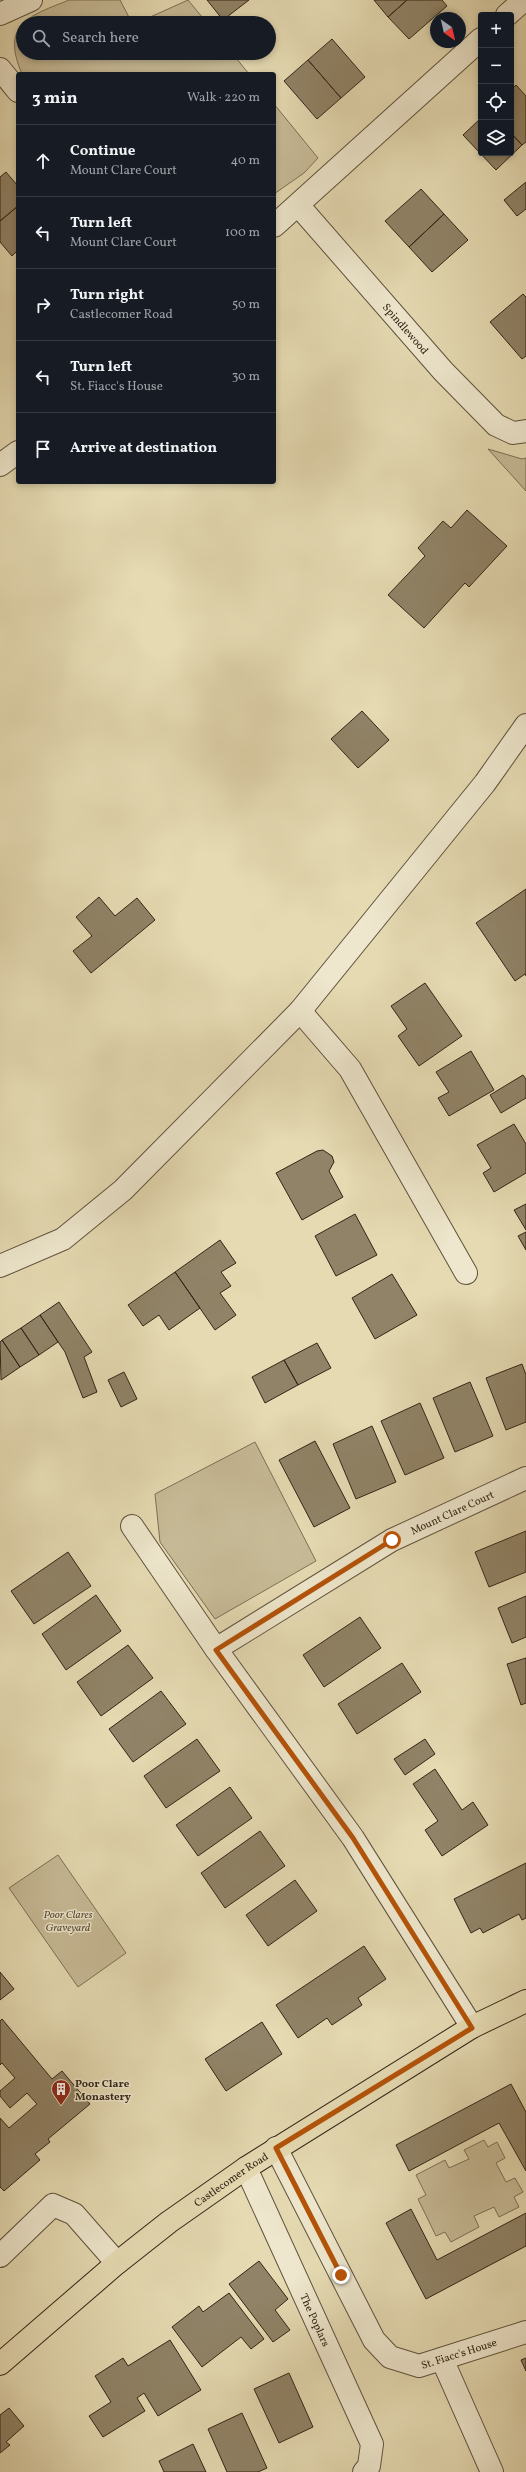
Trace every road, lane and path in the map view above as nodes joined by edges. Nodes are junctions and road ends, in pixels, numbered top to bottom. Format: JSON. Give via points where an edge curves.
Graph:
{"nodes":[{"id":1,"x":31,"y":0,"type":"edge"},
{"id":2,"x":0,"y":14,"type":"edge"},
{"id":3,"x":478,"y":41,"type":"edge"},
{"id":4,"x":0,"y":70,"type":"edge"},
{"id":5,"x":16,"y":89,"type":"edge"},
{"id":6,"x":298,"y":205,"type":"junction"},
{"id":7,"x":276,"y":224,"type":"edge"},
{"id":8,"x":526,"y":431,"type":"edge"},
{"id":9,"x":16,"y":453,"type":"edge"},
{"id":10,"x":0,"y":465,"type":"edge"},
{"id":11,"x":526,"y":725,"type":"edge"},
{"id":12,"x":300,"y":1011,"type":"junction"},
{"id":13,"x":0,"y":1266,"type":"edge"},
{"id":14,"x":466,"y":1273,"type":"dead end"},
{"id":15,"x":526,"y":1478,"type":"edge"},
{"id":16,"x":132,"y":1526,"type":"dead end"},
{"id":17,"x":216,"y":1650,"type":"junction"},
{"id":18,"x":526,"y":2001,"type":"edge"},
{"id":19,"x":472,"y":2028,"type":"junction"},
{"id":20,"x":276,"y":2148,"type":"junction"},
{"id":21,"x":246,"y":2168,"type":"junction"},
{"id":22,"x":1,"y":2253,"type":"edge"},
{"id":23,"x":117,"y":2263,"type":"junction"},
{"id":24,"x":526,"y":2332,"type":"edge"},
{"id":25,"x":442,"y":2359,"type":"junction"},
{"id":26,"x":0,"y":2364,"type":"edge"},
{"id":27,"x":364,"y":2472,"type":"edge"},
{"id":28,"x":492,"y":2472,"type":"edge"}],
"edges":[{"from":1,"to":2,"type":"street"},
{"from":3,"to":6,"type":"street"},
{"from":4,"to":5,"type":"street"},
{"from":6,"to":7,"type":"street"},
{"from":6,"to":8,"type":"street","name":"Spindlewood","via":[[443,371],[496,426],[513,433]]},
{"from":9,"to":10,"type":"street"},
{"from":11,"to":12,"type":"street","via":[[484,783]]},
{"from":12,"to":13,"type":"street","via":[[123,1190],[63,1239]]},
{"from":12,"to":14,"type":"street","via":[[350,1069]]},
{"from":15,"to":17,"type":"street","name":"Mount Clare Court","via":[[392,1540]]},
{"from":16,"to":17,"type":"street"},
{"from":17,"to":19,"type":"street","via":[[353,1838]]},
{"from":18,"to":19,"type":"main road","name":"Castlecomer Road"},
{"from":19,"to":20,"type":"main road","name":"Castlecomer Road"},
{"from":20,"to":21,"type":"main road","name":"Castlecomer Road"},
{"from":20,"to":25,"type":"street","name":"St. Fiacc's House","via":[[374,2340],[390,2357],[419,2366]]},
{"from":21,"to":23,"type":"main road","name":"Castlecomer Road","via":[[169,2222]]},
{"from":21,"to":27,"type":"street","name":"The Poplars","via":[[372,2444],[369,2466]]},
{"from":22,"to":23,"type":"street","via":[[53,2205],[74,2214]]},
{"from":23,"to":26,"type":"main road","name":"Castlecomer Road"},
{"from":24,"to":25,"type":"street","name":"St. Fiacc's House"},
{"from":25,"to":28,"type":"street"}]}
